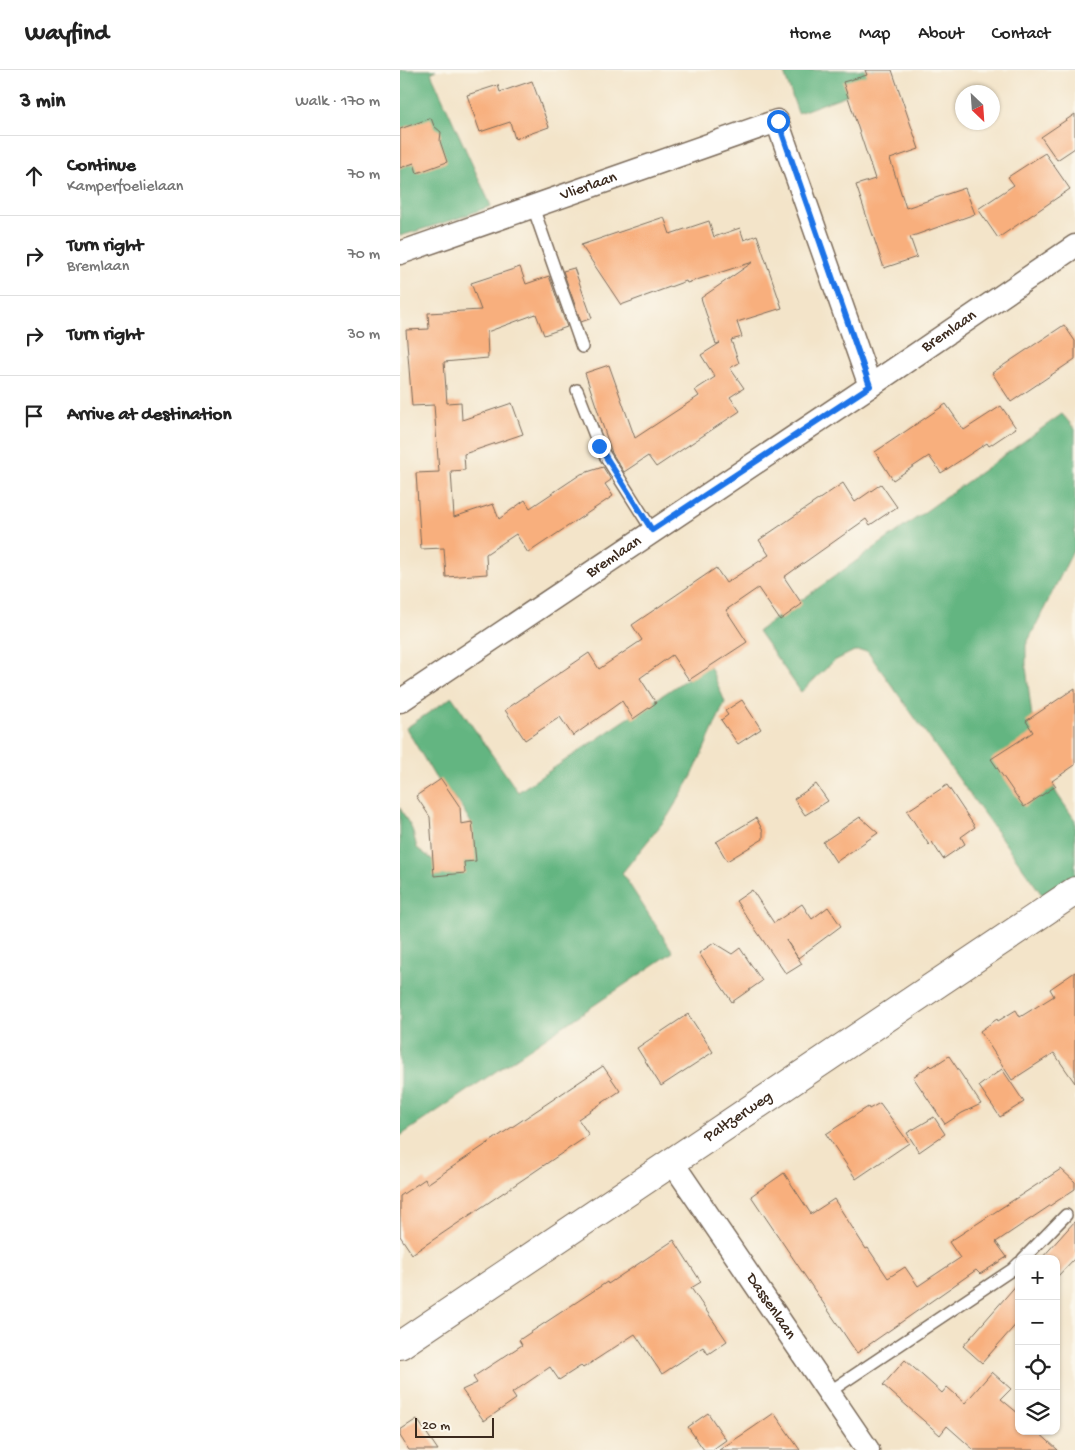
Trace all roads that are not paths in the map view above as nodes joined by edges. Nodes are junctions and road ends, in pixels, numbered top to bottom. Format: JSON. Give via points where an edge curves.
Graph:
{"nodes":[{"id":1,"x":533,"y":207,"type":"junction"},
{"id":2,"x":1075,"y":246,"type":"edge"},
{"id":3,"x":400,"y":253,"type":"edge"},
{"id":4,"x":582,"y":347,"type":"dead end"},
{"id":5,"x":870,"y":386,"type":"junction"},
{"id":6,"x":578,"y":390,"type":"dead end"},
{"id":7,"x":652,"y":530,"type":"junction"},
{"id":8,"x":400,"y":701,"type":"edge"},
{"id":9,"x":1075,"y":891,"type":"edge"},
{"id":10,"x":672,"y":1162,"type":"junction"},
{"id":11,"x":1066,"y":1215,"type":"dead end"},
{"id":12,"x":1027,"y":1255,"type":"edge"},
{"id":13,"x":1015,"y":1266,"type":"edge"},
{"id":14,"x":400,"y":1345,"type":"edge"},
{"id":15,"x":829,"y":1392,"type":"junction"},
{"id":16,"x":867,"y":1449,"type":"edge"}],
"edges":[{"from":1,"to":3,"type":"street","name":"Vlierlaan"},
{"from":1,"to":4,"type":"lane"},
{"from":1,"to":5,"type":"street","name":"Vlierlaan","via":[[778,121]]},
{"from":2,"to":5,"type":"street","name":"Bremlaan"},
{"from":5,"to":7,"type":"street","name":"Bremlaan"},
{"from":6,"to":7,"type":"lane","via":[[599,446]]},
{"from":7,"to":8,"type":"street","name":"Bremlaan"},
{"from":9,"to":10,"type":"street","name":"Paltzerweg"},
{"from":10,"to":14,"type":"street","name":"Paltzerweg"},
{"from":10,"to":15,"type":"street","name":"Dassenlaan"},
{"from":11,"to":12,"type":"lane"},
{"from":13,"to":15,"type":"lane"},
{"from":15,"to":16,"type":"street","name":"Dassenlaan"}]}
